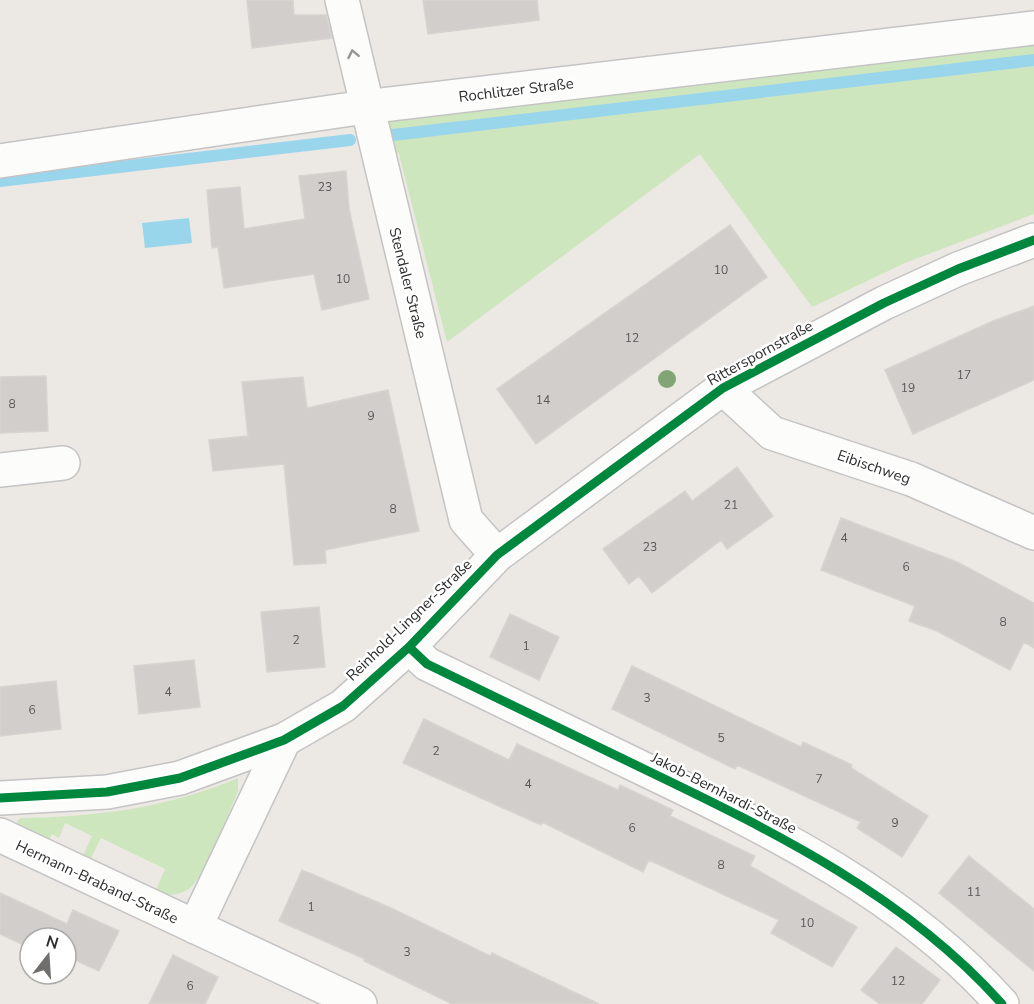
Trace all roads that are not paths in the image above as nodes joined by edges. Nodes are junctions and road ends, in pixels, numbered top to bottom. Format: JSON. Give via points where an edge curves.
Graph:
{"nodes":[{"id":1,"x":342,"y":0,"type":"edge"},
{"id":2,"x":1034,"y":28,"type":"edge"},
{"id":3,"x":365,"y":107,"type":"junction"},
{"id":4,"x":0,"y":161,"type":"edge"},
{"id":5,"x":1034,"y":240,"type":"edge"},
{"id":6,"x":723,"y":388,"type":"junction"},
{"id":7,"x":63,"y":463,"type":"dead end"},
{"id":8,"x":0,"y":470,"type":"edge"},
{"id":9,"x":1034,"y":533,"type":"edge"},
{"id":10,"x":496,"y":555,"type":"junction"},
{"id":11,"x":409,"y":647,"type":"junction"},
{"id":12,"x":284,"y":740,"type":"junction"},
{"id":13,"x":0,"y":798,"type":"edge"},
{"id":14,"x":0,"y":835,"type":"edge"},
{"id":15,"x":195,"y":927,"type":"junction"},
{"id":16,"x":360,"y":1004,"type":"edge"},
{"id":17,"x":1002,"y":1004,"type":"edge"}],
"edges":[{"from":3,"to":1,"type":"street","name":"Stendaler Straße","one_way":true},
{"from":2,"to":3,"type":"street","name":"Rochlitzer Straße"},
{"from":3,"to":4,"type":"street","name":"Rochlitzer Straße"},
{"from":3,"to":10,"type":"street","name":"Stendaler Straße","via":[[466,520]]},
{"from":5,"to":6,"type":"street","name":"Ritterspornstraße","via":[[884,303]]},
{"from":6,"to":9,"type":"street","name":"Eibischweg","via":[[772,433],[911,479]]},
{"from":6,"to":10,"type":"street","name":"Ritterspornstraße"},
{"from":7,"to":8,"type":"street"},
{"from":10,"to":11,"type":"street","name":"Reinhold-Lingner-Straße"},
{"from":11,"to":12,"type":"street","name":"Reinhold-Lingner-Straße","via":[[343,706]]},
{"from":11,"to":17,"type":"street","name":"Jakob-Bernhardi-Straße","via":[[427,664],[765,827],[885,901],[981,980]]},
{"from":12,"to":13,"type":"street","name":"Reinhold-Lingner-Straße","via":[[180,778],[107,792]]},
{"from":12,"to":15,"type":"street","name":"Hermann-Braband-Straße"},
{"from":14,"to":15,"type":"street","name":"Hermann-Braband-Straße"},
{"from":15,"to":16,"type":"street","name":"Hermann-Braband-Straße"}]}
